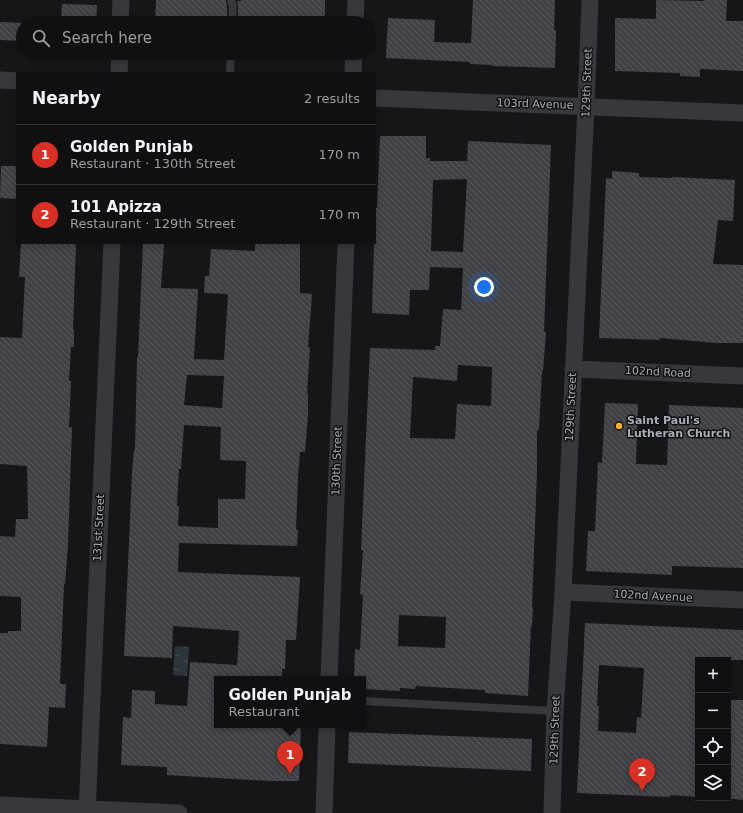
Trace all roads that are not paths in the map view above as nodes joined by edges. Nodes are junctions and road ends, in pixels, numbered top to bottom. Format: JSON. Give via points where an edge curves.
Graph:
{"nodes":[{"id":1,"x":121,"y":0,"type":"edge"},
{"id":2,"x":231,"y":0,"type":"edge"},
{"id":3,"x":356,"y":0,"type":"edge"},
{"id":4,"x":590,"y":0,"type":"edge"},
{"id":5,"x":120,"y":16,"type":"edge"},
{"id":6,"x":232,"y":16,"type":"edge"},
{"id":7,"x":355,"y":16,"type":"edge"},
{"id":8,"x":120,"y":60,"type":"edge"},
{"id":9,"x":231,"y":60,"type":"edge"},
{"id":10,"x":354,"y":60,"type":"edge"},
{"id":11,"x":119,"y":72,"type":"edge"},
{"id":12,"x":230,"y":72,"type":"edge"},
{"id":13,"x":353,"y":72,"type":"edge"},
{"id":14,"x":0,"y":80,"type":"edge"},
{"id":15,"x":16,"y":81,"type":"edge"},
{"id":16,"x":376,"y":98,"type":"edge"},
{"id":17,"x":586,"y":106,"type":"junction"},
{"id":18,"x":743,"y":113,"type":"edge"},
{"id":19,"x":112,"y":244,"type":"edge"},
{"id":20,"x":346,"y":244,"type":"edge"},
{"id":21,"x":573,"y":368,"type":"junction"},
{"id":22,"x":743,"y":376,"type":"edge"},
{"id":23,"x":563,"y":592,"type":"junction"},
{"id":24,"x":743,"y":600,"type":"edge"},
{"id":25,"x":329,"y":676,"type":"edge"},
{"id":26,"x":366,"y":701,"type":"edge"},
{"id":27,"x":555,"y":711,"type":"junction"},
{"id":28,"x":327,"y":728,"type":"edge"},
{"id":29,"x":0,"y":805,"type":"edge"},
{"id":30,"x":87,"y":811,"type":"edge"},
{"id":31,"x":179,"y":813,"type":"edge"},
{"id":32,"x":324,"y":813,"type":"edge"},
{"id":33,"x":552,"y":813,"type":"edge"}],
"edges":[{"from":1,"to":5,"type":"street"},
{"from":2,"to":6,"type":"lane"},
{"from":3,"to":7,"type":"street"},
{"from":4,"to":17,"type":"street","name":"129th Street"},
{"from":8,"to":11,"type":"street"},
{"from":9,"to":12,"type":"lane"},
{"from":10,"to":13,"type":"street"},
{"from":14,"to":15,"type":"street"},
{"from":16,"to":17,"type":"street","name":"103rd Avenue"},
{"from":17,"to":18,"type":"street","name":"103rd Avenue"},
{"from":17,"to":21,"type":"street","name":"129th Street"},
{"from":19,"to":30,"type":"street","name":"131st Street"},
{"from":20,"to":25,"type":"street","name":"130th Street"},
{"from":21,"to":22,"type":"street","name":"102nd Road"},
{"from":21,"to":23,"type":"street","name":"129th Street"},
{"from":23,"to":24,"type":"street","name":"102nd Avenue"},
{"from":23,"to":27,"type":"street","name":"129th Street"},
{"from":26,"to":27,"type":"lane"},
{"from":27,"to":33,"type":"street","name":"129th Street"},
{"from":28,"to":32,"type":"street"},
{"from":29,"to":30,"type":"street"},
{"from":30,"to":31,"type":"street"}]}
